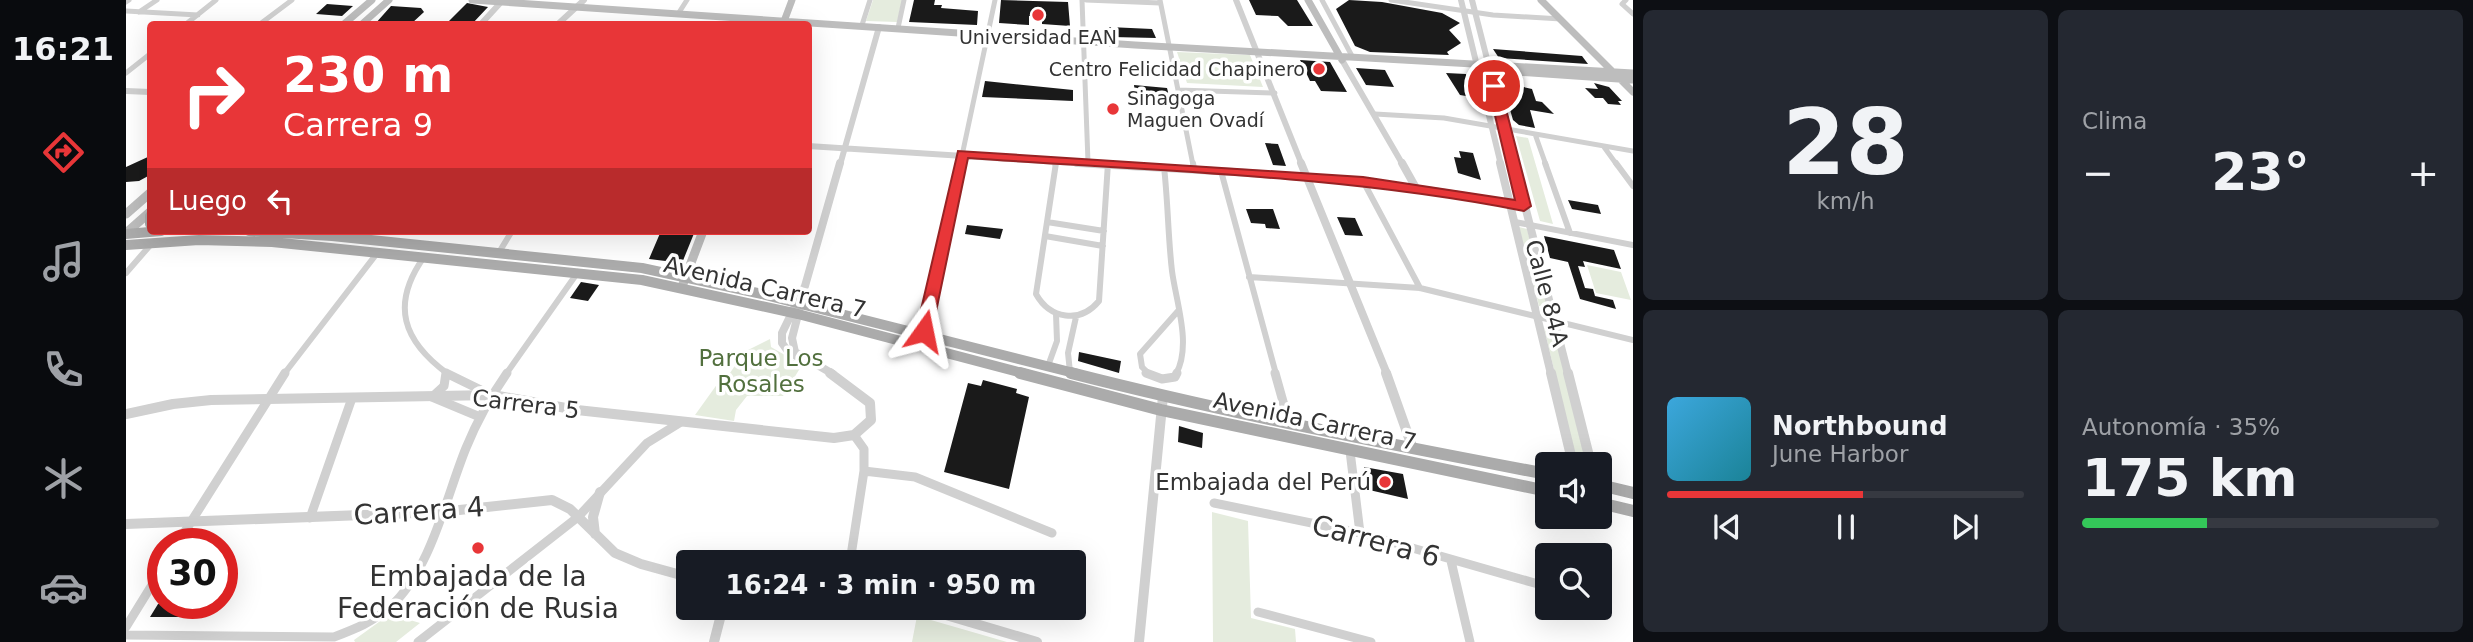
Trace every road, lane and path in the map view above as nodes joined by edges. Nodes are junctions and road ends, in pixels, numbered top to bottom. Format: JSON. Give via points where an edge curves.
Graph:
{"nodes":[{"id":1,"x":157,"y":0,"type":"edge"},
{"id":2,"x":216,"y":0,"type":"edge"},
{"id":3,"x":292,"y":0,"type":"edge"},
{"id":4,"x":372,"y":0,"type":"edge"},
{"id":5,"x":389,"y":0,"type":"edge"},
{"id":6,"x":472,"y":0,"type":"edge"},
{"id":7,"x":584,"y":0,"type":"edge"},
{"id":8,"x":687,"y":0,"type":"edge"},
{"id":9,"x":792,"y":0,"type":"edge"},
{"id":10,"x":870,"y":0,"type":"edge"},
{"id":11,"x":904,"y":0,"type":"edge"},
{"id":12,"x":995,"y":0,"type":"edge"},
{"id":13,"x":1084,"y":0,"type":"edge"},
{"id":14,"x":1236,"y":0,"type":"edge"},
{"id":15,"x":1308,"y":0,"type":"edge"},
{"id":16,"x":1322,"y":0,"type":"edge"},
{"id":17,"x":1391,"y":0,"type":"edge"},
{"id":18,"x":1461,"y":0,"type":"edge"},
{"id":19,"x":1472,"y":0,"type":"edge"},
{"id":20,"x":1541,"y":0,"type":"edge"},
{"id":21,"x":1626,"y":0,"type":"edge"},
{"id":22,"x":502,"y":1,"type":"edge"},
{"id":23,"x":1160,"y":2,"type":"edge"},
{"id":24,"x":576,"y":7,"type":"junction"},
{"id":25,"x":1464,"y":10,"type":"junction"},
{"id":26,"x":139,"y":12,"type":"junction"},
{"id":27,"x":1475,"y":12,"type":"junction"},
{"id":28,"x":128,"y":13,"type":"edge"},
{"id":29,"x":1633,"y":13,"type":"edge"},
{"id":30,"x":678,"y":14,"type":"junction"},
{"id":31,"x":198,"y":15,"type":"junction"},
{"id":32,"x":1561,"y":19,"type":"junction"},
{"id":33,"x":190,"y":21,"type":"edge"},
{"id":34,"x":264,"y":21,"type":"edge"},
{"id":35,"x":348,"y":21,"type":"edge"},
{"id":36,"x":365,"y":21,"type":"edge"},
{"id":37,"x":484,"y":21,"type":"edge"},
{"id":38,"x":561,"y":21,"type":"edge"},
{"id":39,"x":760,"y":21,"type":"edge"},
{"id":40,"x":785,"y":21,"type":"edge"},
{"id":41,"x":812,"y":24,"type":"edge"},
{"id":42,"x":862,"y":25,"type":"junction"},
{"id":43,"x":879,"y":27,"type":"junction"},
{"id":44,"x":898,"y":28,"type":"junction"},
{"id":45,"x":988,"y":34,"type":"junction"},
{"id":46,"x":1084,"y":41,"type":"junction"},
{"id":47,"x":1169,"y":47,"type":"junction"},
{"id":48,"x":1256,"y":52,"type":"junction"},
{"id":49,"x":147,"y":56,"type":"edge"},
{"id":50,"x":1353,"y":56,"type":"junction"},
{"id":51,"x":1341,"y":58,"type":"junction"},
{"id":52,"x":1477,"y":66,"type":"junction"},
{"id":53,"x":1489,"y":66,"type":"junction"},
{"id":54,"x":1613,"y":71,"type":"junction"},
{"id":55,"x":1633,"y":73,"type":"edge"},
{"id":56,"x":126,"y":74,"type":"edge"},
{"id":57,"x":1620,"y":79,"type":"junction"},
{"id":58,"x":1633,"y":80,"type":"edge"},
{"id":59,"x":1178,"y":89,"type":"junction"},
{"id":60,"x":126,"y":90,"type":"edge"},
{"id":61,"x":147,"y":92,"type":"edge"},
{"id":62,"x":1274,"y":92,"type":"junction"},
{"id":63,"x":1633,"y":92,"type":"edge"},
{"id":64,"x":1375,"y":114,"type":"junction"},
{"id":65,"x":1491,"y":125,"type":"junction"},
{"id":66,"x":1504,"y":128,"type":"junction"},
{"id":67,"x":1535,"y":134,"type":"junction"},
{"id":68,"x":812,"y":146,"type":"edge"},
{"id":69,"x":1604,"y":147,"type":"junction"},
{"id":70,"x":844,"y":148,"type":"junction"},
{"id":71,"x":1633,"y":151,"type":"edge"},
{"id":72,"x":962,"y":154,"type":"junction"},
{"id":73,"x":1055,"y":160,"type":"junction"},
{"id":74,"x":1088,"y":162,"type":"junction"},
{"id":75,"x":1108,"y":163,"type":"junction"},
{"id":76,"x":1164,"y":167,"type":"junction"},
{"id":77,"x":1194,"y":169,"type":"junction"},
{"id":78,"x":1221,"y":171,"type":"junction"},
{"id":79,"x":1307,"y":177,"type":"junction"},
{"id":80,"x":1363,"y":181,"type":"junction"},
{"id":81,"x":1633,"y":186,"type":"edge"},
{"id":82,"x":1416,"y":188,"type":"junction"},
{"id":83,"x":147,"y":196,"type":"edge"},
{"id":84,"x":1510,"y":204,"type":"junction"},
{"id":85,"x":1524,"y":206,"type":"junction"},
{"id":86,"x":126,"y":214,"type":"edge"},
{"id":87,"x":147,"y":216,"type":"edge"},
{"id":88,"x":1047,"y":222,"type":"junction"},
{"id":89,"x":1515,"y":222,"type":"junction"},
{"id":90,"x":1529,"y":225,"type":"junction"},
{"id":91,"x":1104,"y":231,"type":"junction"},
{"id":92,"x":147,"y":232,"type":"edge"},
{"id":93,"x":126,"y":233,"type":"edge"},
{"id":94,"x":1570,"y":233,"type":"junction"},
{"id":95,"x":319,"y":235,"type":"edge"},
{"id":96,"x":510,"y":235,"type":"edge"},
{"id":97,"x":702,"y":235,"type":"edge"},
{"id":98,"x":1045,"y":236,"type":"junction"},
{"id":99,"x":153,"y":242,"type":"junction"},
{"id":100,"x":129,"y":245,"type":"edge"},
{"id":101,"x":1633,"y":245,"type":"edge"},
{"id":102,"x":1103,"y":246,"type":"junction"},
{"id":103,"x":378,"y":252,"type":"junction"},
{"id":104,"x":498,"y":254,"type":"junction"},
{"id":105,"x":424,"y":257,"type":"junction"},
{"id":106,"x":578,"y":272,"type":"junction"},
{"id":107,"x":126,"y":273,"type":"edge"},
{"id":108,"x":1249,"y":277,"type":"junction"},
{"id":109,"x":683,"y":283,"type":"junction"},
{"id":110,"x":1351,"y":284,"type":"junction"},
{"id":111,"x":1420,"y":288,"type":"junction"},
{"id":112,"x":795,"y":309,"type":"junction"},
{"id":113,"x":1178,"y":311,"type":"junction"},
{"id":114,"x":1056,"y":314,"type":"junction"},
{"id":115,"x":1076,"y":317,"type":"junction"},
{"id":116,"x":1538,"y":317,"type":"junction"},
{"id":117,"x":1554,"y":321,"type":"junction"},
{"id":118,"x":923,"y":337,"type":"junction"},
{"id":119,"x":1633,"y":340,"type":"edge"},
{"id":120,"x":1048,"y":366,"type":"junction"},
{"id":121,"x":1070,"y":372,"type":"junction"},
{"id":122,"x":446,"y":373,"type":"junction"},
{"id":123,"x":493,"y":396,"type":"junction"},
{"id":124,"x":1163,"y":396,"type":"junction"},
{"id":125,"x":432,"y":397,"type":"junction"},
{"id":126,"x":352,"y":398,"type":"junction"},
{"id":127,"x":267,"y":400,"type":"junction"},
{"id":128,"x":1161,"y":410,"type":"junction"},
{"id":129,"x":126,"y":414,"type":"edge"},
{"id":130,"x":480,"y":417,"type":"junction"},
{"id":131,"x":682,"y":422,"type":"junction"},
{"id":132,"x":1289,"y":423,"type":"junction"},
{"id":133,"x":854,"y":435,"type":"junction"},
{"id":134,"x":1413,"y":449,"type":"junction"},
{"id":135,"x":1350,"y":451,"type":"junction"},
{"id":136,"x":1570,"y":452,"type":"edge"},
{"id":137,"x":1588,"y":452,"type":"edge"},
{"id":138,"x":864,"y":471,"type":"junction"},
{"id":139,"x":1535,"y":472,"type":"edge"},
{"id":140,"x":1612,"y":488,"type":"edge"},
{"id":141,"x":1535,"y":489,"type":"edge"},
{"id":142,"x":600,"y":492,"type":"junction"},
{"id":143,"x":1633,"y":493,"type":"edge"},
{"id":144,"x":1214,"y":503,"type":"dead end"},
{"id":145,"x":1612,"y":506,"type":"edge"},
{"id":146,"x":1633,"y":511,"type":"edge"},
{"id":147,"x":441,"y":512,"type":"junction"},
{"id":148,"x":578,"y":517,"type":"junction"},
{"id":149,"x":310,"y":519,"type":"junction"},
{"id":150,"x":191,"y":522,"type":"junction"},
{"id":151,"x":126,"y":524,"type":"edge"},
{"id":152,"x":187,"y":528,"type":"edge"},
{"id":153,"x":1052,"y":533,"type":"dead end"},
{"id":154,"x":1360,"y":533,"type":"junction"},
{"id":155,"x":596,"y":537,"type":"junction"},
{"id":156,"x":852,"y":550,"type":"edge"},
{"id":157,"x":1451,"y":561,"type":"junction"},
{"id":158,"x":676,"y":573,"type":"edge"},
{"id":159,"x":1535,"y":583,"type":"edge"},
{"id":160,"x":147,"y":593,"type":"edge"},
{"id":161,"x":1258,"y":612,"type":"dead end"},
{"id":162,"x":720,"y":620,"type":"edge"},
{"id":163,"x":963,"y":620,"type":"edge"},
{"id":164,"x":126,"y":627,"type":"edge"},
{"id":165,"x":126,"y":635,"type":"edge"},
{"id":166,"x":225,"y":639,"type":"edge"},
{"id":167,"x":336,"y":640,"type":"edge"},
{"id":168,"x":418,"y":642,"type":"edge"},
{"id":169,"x":714,"y":642,"type":"edge"},
{"id":170,"x":1037,"y":642,"type":"edge"},
{"id":171,"x":1139,"y":642,"type":"edge"},
{"id":172,"x":1371,"y":642,"type":"edge"},
{"id":173,"x":1470,"y":642,"type":"edge"}],
"edges":[{"from":1,"to":26,"type":"street"},
{"from":2,"to":31,"type":"street"},
{"from":3,"to":34,"type":"street"},
{"from":4,"to":35,"type":"main road"},
{"from":5,"to":36,"type":"main road"},
{"from":6,"to":22,"type":"main road"},
{"from":7,"to":24,"type":"street"},
{"from":8,"to":30,"type":"street"},
{"from":9,"to":40,"type":"main road"},
{"from":10,"to":42,"type":"street"},
{"from":11,"to":44,"type":"street"},
{"from":12,"to":45,"type":"street"},
{"from":13,"to":23,"type":"street"},
{"from":13,"to":46,"type":"street"},
{"from":14,"to":48,"type":"street"},
{"from":15,"to":51,"type":"main road"},
{"from":16,"to":50,"type":"street"},
{"from":17,"to":25,"type":"street"},
{"from":18,"to":25,"type":"street","name":"Calle 84A"},
{"from":19,"to":27,"type":"street","name":"Calle 84A"},
{"from":20,"to":32,"type":"main road"},
{"from":21,"to":29,"type":"street","via":[[1622,4]]},
{"from":22,"to":24,"type":"main road"},
{"from":22,"to":37,"type":"street"},
{"from":23,"to":47,"type":"street"},
{"from":24,"to":30,"type":"main road"},
{"from":24,"to":38,"type":"street"},
{"from":25,"to":27,"type":"street"},
{"from":25,"to":52,"type":"street","name":"Calle 84A"},
{"from":26,"to":28,"type":"street"},
{"from":26,"to":31,"type":"street"},
{"from":27,"to":32,"type":"street"},
{"from":27,"to":53,"type":"street","name":"Calle 84A"},
{"from":30,"to":39,"type":"main road"},
{"from":31,"to":33,"type":"street"},
{"from":32,"to":54,"type":"main road"},
{"from":41,"to":42,"type":"main road"},
{"from":42,"to":43,"type":"main road"},
{"from":43,"to":44,"type":"main road"},
{"from":43,"to":70,"type":"street"},
{"from":44,"to":45,"type":"main road"},
{"from":45,"to":46,"type":"main road"},
{"from":45,"to":72,"type":"street"},
{"from":46,"to":47,"type":"main road"},
{"from":46,"to":74,"type":"street"},
{"from":47,"to":48,"type":"main road"},
{"from":47,"to":59,"type":"street"},
{"from":48,"to":51,"type":"main road"},
{"from":48,"to":62,"type":"street"},
{"from":49,"to":56,"type":"street"},
{"from":50,"to":51,"type":"main road"},
{"from":50,"to":52,"type":"main road"},
{"from":51,"to":52,"type":"main road"},
{"from":51,"to":64,"type":"street"},
{"from":52,"to":53,"type":"main road"},
{"from":52,"to":65,"type":"street","name":"Calle 84A"},
{"from":53,"to":54,"type":"main road"},
{"from":53,"to":57,"type":"main road"},
{"from":53,"to":66,"type":"street","name":"Calle 84A"},
{"from":54,"to":55,"type":"main road"},
{"from":54,"to":57,"type":"main road"},
{"from":57,"to":58,"type":"main road"},
{"from":57,"to":63,"type":"main road"},
{"from":59,"to":62,"type":"street"},
{"from":59,"to":77,"type":"street"},
{"from":60,"to":61,"type":"street"},
{"from":62,"to":79,"type":"street"},
{"from":64,"to":65,"type":"street"},
{"from":64,"to":82,"type":"street"},
{"from":65,"to":66,"type":"street"},
{"from":65,"to":84,"type":"street","name":"Calle 84A"},
{"from":66,"to":67,"type":"street"},
{"from":66,"to":85,"type":"street","name":"Calle 84A"},
{"from":67,"to":69,"type":"street"},
{"from":67,"to":94,"type":"street"},
{"from":68,"to":70,"type":"street"},
{"from":69,"to":71,"type":"street"},
{"from":69,"to":81,"type":"street"},
{"from":70,"to":72,"type":"street"},
{"from":70,"to":112,"type":"street"},
{"from":72,"to":73,"type":"street"},
{"from":72,"to":118,"type":"street"},
{"from":73,"to":74,"type":"street"},
{"from":73,"to":88,"type":"street"},
{"from":74,"to":75,"type":"street"},
{"from":75,"to":76,"type":"street"},
{"from":75,"to":91,"type":"street"},
{"from":76,"to":77,"type":"street"},
{"from":76,"to":113,"type":"street"},
{"from":77,"to":78,"type":"street"},
{"from":78,"to":79,"type":"street"},
{"from":78,"to":108,"type":"street"},
{"from":79,"to":80,"type":"street"},
{"from":79,"to":110,"type":"street"},
{"from":80,"to":82,"type":"street"},
{"from":80,"to":111,"type":"street"},
{"from":82,"to":84,"type":"street"},
{"from":83,"to":86,"type":"main road"},
{"from":84,"to":85,"type":"street"},
{"from":84,"to":89,"type":"street","name":"Calle 84A"},
{"from":85,"to":90,"type":"street","name":"Calle 84A"},
{"from":87,"to":93,"type":"main road"},
{"from":88,"to":91,"type":"street"},
{"from":88,"to":98,"type":"street"},
{"from":89,"to":90,"type":"street"},
{"from":89,"to":116,"type":"street","name":"Calle 84A"},
{"from":90,"to":94,"type":"street"},
{"from":90,"to":117,"type":"street","name":"Calle 84A"},
{"from":91,"to":102,"type":"street"},
{"from":92,"to":93,"type":"main road"},
{"from":94,"to":101,"type":"street"},
{"from":95,"to":104,"type":"main road","name":"Avenida Carrera 7"},
{"from":96,"to":104,"type":"street"},
{"from":97,"to":109,"type":"main road"},
{"from":98,"to":102,"type":"street"},
{"from":98,"to":114,"type":"street","via":[[1036,294],[1041,306]]},
{"from":99,"to":100,"type":"main road","name":"Avenida Carrera 7"},
{"from":99,"to":103,"type":"main road","name":"Avenida Carrera 7","via":[[242,240]]},
{"from":99,"to":107,"type":"street"},
{"from":102,"to":115,"type":"street","via":[[1099,301],[1094,309]]},
{"from":103,"to":105,"type":"main road","name":"Avenida Carrera 7"},
{"from":103,"to":127,"type":"street"},
{"from":104,"to":109,"type":"main road","name":"Avenida Carrera 7","via":[[619,265]]},
{"from":105,"to":106,"type":"main road","name":"Avenida Carrera 7"},
{"from":105,"to":122,"type":"street","via":[[406,285],[405,319],[414,342]]},
{"from":106,"to":109,"type":"main road","name":"Avenida Carrera 7"},
{"from":106,"to":123,"type":"street"},
{"from":108,"to":110,"type":"street"},
{"from":108,"to":132,"type":"street"},
{"from":109,"to":112,"type":"main road","name":"Avenida Carrera 7"},
{"from":110,"to":111,"type":"street"},
{"from":110,"to":134,"type":"street"},
{"from":111,"to":116,"type":"street"},
{"from":112,"to":118,"type":"main road","name":"Avenida Carrera 7"},
{"from":112,"to":128,"type":"main road","name":"Avenida Carrera 7"},
{"from":112,"to":133,"type":"street","via":[[793,348],[867,398],[872,414],[868,425]]},
{"from":113,"to":113,"type":"street","via":[[1179,373],[1169,379],[1150,376],[1140,354]]},
{"from":114,"to":115,"type":"street"},
{"from":114,"to":120,"type":"street","via":[[1058,330]]},
{"from":115,"to":121,"type":"street","via":[[1068,353]]},
{"from":116,"to":117,"type":"street"},
{"from":116,"to":136,"type":"street","name":"Calle 84A"},
{"from":117,"to":119,"type":"street"},
{"from":117,"to":137,"type":"street","name":"Calle 84A"},
{"from":118,"to":120,"type":"main road","name":"Avenida Carrera 7"},
{"from":120,"to":121,"type":"main road","name":"Avenida Carrera 7"},
{"from":121,"to":124,"type":"main road","name":"Avenida Carrera 7"},
{"from":122,"to":123,"type":"street"},
{"from":122,"to":125,"type":"street","via":[[444,386]]},
{"from":123,"to":125,"type":"street","name":"Carrera 5"},
{"from":123,"to":130,"type":"street"},
{"from":123,"to":131,"type":"street","name":"Carrera 5"},
{"from":124,"to":128,"type":"street"},
{"from":124,"to":132,"type":"main road","name":"Avenida Carrera 7"},
{"from":125,"to":126,"type":"street","name":"Carrera 5"},
{"from":125,"to":130,"type":"street"},
{"from":126,"to":127,"type":"street","name":"Carrera 5"},
{"from":126,"to":149,"type":"street"},
{"from":127,"to":129,"type":"street","name":"Carrera 5","via":[[173,404]]},
{"from":127,"to":150,"type":"street"},
{"from":128,"to":135,"type":"main road","name":"Avenida Carrera 7"},
{"from":128,"to":171,"type":"street"},
{"from":130,"to":147,"type":"street"},
{"from":131,"to":133,"type":"street","name":"Carrera 5","via":[[834,438]]},
{"from":131,"to":142,"type":"street","via":[[647,443]]},
{"from":132,"to":134,"type":"main road","name":"Avenida Carrera 7"},
{"from":133,"to":138,"type":"street","via":[[864,449]]},
{"from":134,"to":135,"type":"main road","via":[[1405,455]]},
{"from":134,"to":139,"type":"main road","name":"Avenida Carrera 7"},
{"from":135,"to":141,"type":"main road","name":"Avenida Carrera 7"},
{"from":135,"to":154,"type":"street"},
{"from":138,"to":153,"type":"street","via":[[915,477]]},
{"from":138,"to":156,"type":"street"},
{"from":140,"to":143,"type":"main road"},
{"from":142,"to":148,"type":"street"},
{"from":142,"to":155,"type":"street","via":[[593,517]]},
{"from":144,"to":154,"type":"street","name":"Carrera 6"},
{"from":145,"to":146,"type":"main road"},
{"from":147,"to":148,"type":"street","name":"Carrera 4","via":[[552,500],[565,504]]},
{"from":147,"to":149,"type":"street","name":"Carrera 4"},
{"from":147,"to":167,"type":"street","via":[[425,557],[404,592],[373,621]]},
{"from":148,"to":155,"type":"street","name":"Carrera 4"},
{"from":148,"to":168,"type":"street"},
{"from":149,"to":150,"type":"street","name":"Carrera 4"},
{"from":150,"to":151,"type":"street","name":"Carrera 4"},
{"from":150,"to":152,"type":"street"},
{"from":154,"to":157,"type":"street","name":"Carrera 6"},
{"from":155,"to":158,"type":"street","name":"Carrera 4","via":[[623,557]]},
{"from":157,"to":159,"type":"street","name":"Carrera 6"},
{"from":157,"to":173,"type":"street"},
{"from":160,"to":164,"type":"street"},
{"from":161,"to":172,"type":"street"},
{"from":162,"to":169,"type":"street"},
{"from":163,"to":170,"type":"street"},
{"from":165,"to":166,"type":"street"},
{"from":166,"to":167,"type":"street"}]}
